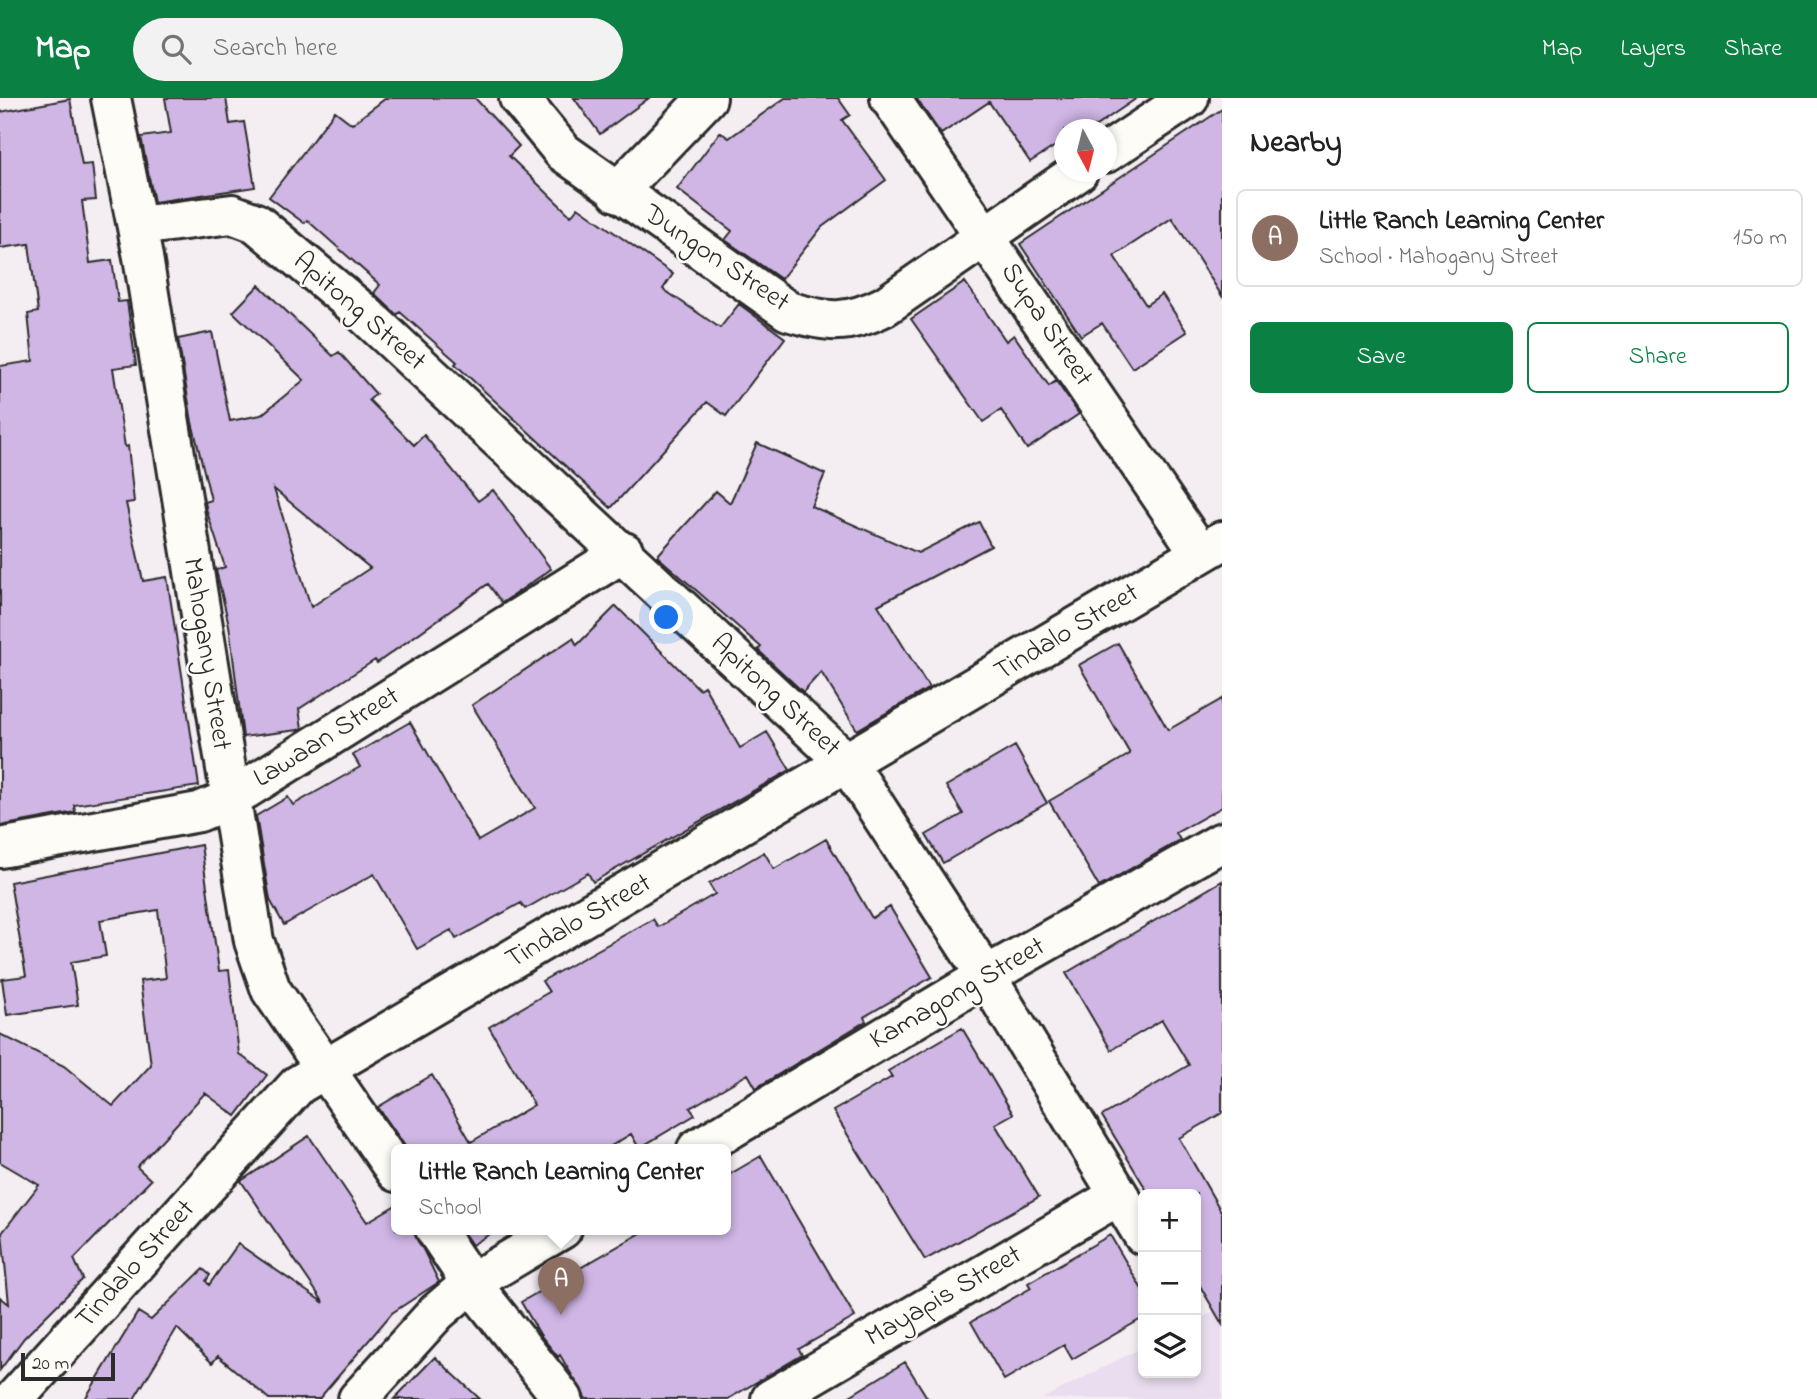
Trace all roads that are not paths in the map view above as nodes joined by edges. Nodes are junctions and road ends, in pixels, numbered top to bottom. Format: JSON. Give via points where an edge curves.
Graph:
{"nodes":[{"id":1,"x":111,"y":98,"type":"edge"},
{"id":2,"x":519,"y":98,"type":"edge"},
{"id":3,"x":707,"y":98,"type":"edge"},
{"id":4,"x":890,"y":98,"type":"edge"},
{"id":5,"x":1189,"y":98,"type":"edge"},
{"id":6,"x":1117,"y":146,"type":"edge"},
{"id":7,"x":1064,"y":182,"type":"edge"},
{"id":8,"x":617,"y":192,"type":"junction"},
{"id":9,"x":138,"y":226,"type":"junction"},
{"id":10,"x":985,"y":234,"type":"junction"},
{"id":11,"x":1211,"y":547,"type":"edge"},
{"id":12,"x":624,"y":552,"type":"junction"},
{"id":13,"x":848,"y":764,"type":"junction"},
{"id":14,"x":230,"y":799,"type":"junction"},
{"id":15,"x":1222,"y":842,"type":"edge"},
{"id":16,"x":0,"y":848,"type":"edge"},
{"id":17,"x":986,"y":976,"type":"junction"},
{"id":18,"x":327,"y":1070,"type":"junction"},
{"id":19,"x":705,"y":1144,"type":"edge"},
{"id":20,"x":391,"y":1163,"type":"edge"},
{"id":21,"x":1118,"y":1196,"type":"junction"},
{"id":22,"x":1138,"y":1227,"type":"edge"},
{"id":23,"x":439,"y":1235,"type":"edge"},
{"id":24,"x":552,"y":1235,"type":"edge"},
{"id":25,"x":471,"y":1283,"type":"junction"},
{"id":26,"x":14,"y":1399,"type":"edge"},
{"id":27,"x":358,"y":1399,"type":"edge"},
{"id":28,"x":563,"y":1399,"type":"edge"},
{"id":29,"x":771,"y":1399,"type":"edge"}],
"edges":[{"from":1,"to":9,"type":"street","name":"Mahogany Street"},
{"from":2,"to":8,"type":"street","name":"Dungon Street","via":[[563,152]]},
{"from":3,"to":8,"type":"street"},
{"from":4,"to":10,"type":"street","name":"Supa Street"},
{"from":5,"to":6,"type":"street"},
{"from":7,"to":10,"type":"street","name":"Dungon Street"},
{"from":8,"to":10,"type":"street","name":"Dungon Street","via":[[788,311],[822,321],[858,319],[885,306]]},
{"from":9,"to":12,"type":"street","name":"Apitong Street","via":[[232,214],[256,223],[359,309]]},
{"from":9,"to":14,"type":"street","name":"Mahogany Street"},
{"from":10,"to":11,"type":"street","name":"Supa Street"},
{"from":11,"to":13,"type":"street","name":"Tindalo Street"},
{"from":12,"to":13,"type":"street","name":"Apitong Street"},
{"from":12,"to":14,"type":"street","name":"Lawaan Street"},
{"from":13,"to":17,"type":"street","name":"Apitong Street"},
{"from":13,"to":18,"type":"street","name":"Tindalo Street"},
{"from":14,"to":16,"type":"street","name":"Lawaan Street","via":[[199,812]]},
{"from":14,"to":18,"type":"street","name":"Mahogany Street","via":[[254,941],[271,990]]},
{"from":15,"to":17,"type":"street","name":"Kamagong Street"},
{"from":17,"to":19,"type":"street","name":"Kamagong Street"},
{"from":17,"to":21,"type":"street","name":"Apitong Street"},
{"from":18,"to":20,"type":"street","name":"Mahogany Street"},
{"from":18,"to":26,"type":"street","name":"Tindalo Street","via":[[298,1085]]},
{"from":21,"to":22,"type":"street","name":"Apitong Street"},
{"from":21,"to":29,"type":"street","name":"Mayapis Street"},
{"from":23,"to":25,"type":"street"},
{"from":24,"to":25,"type":"street"},
{"from":25,"to":27,"type":"street","via":[[437,1312]]},
{"from":25,"to":28,"type":"street"}]}
